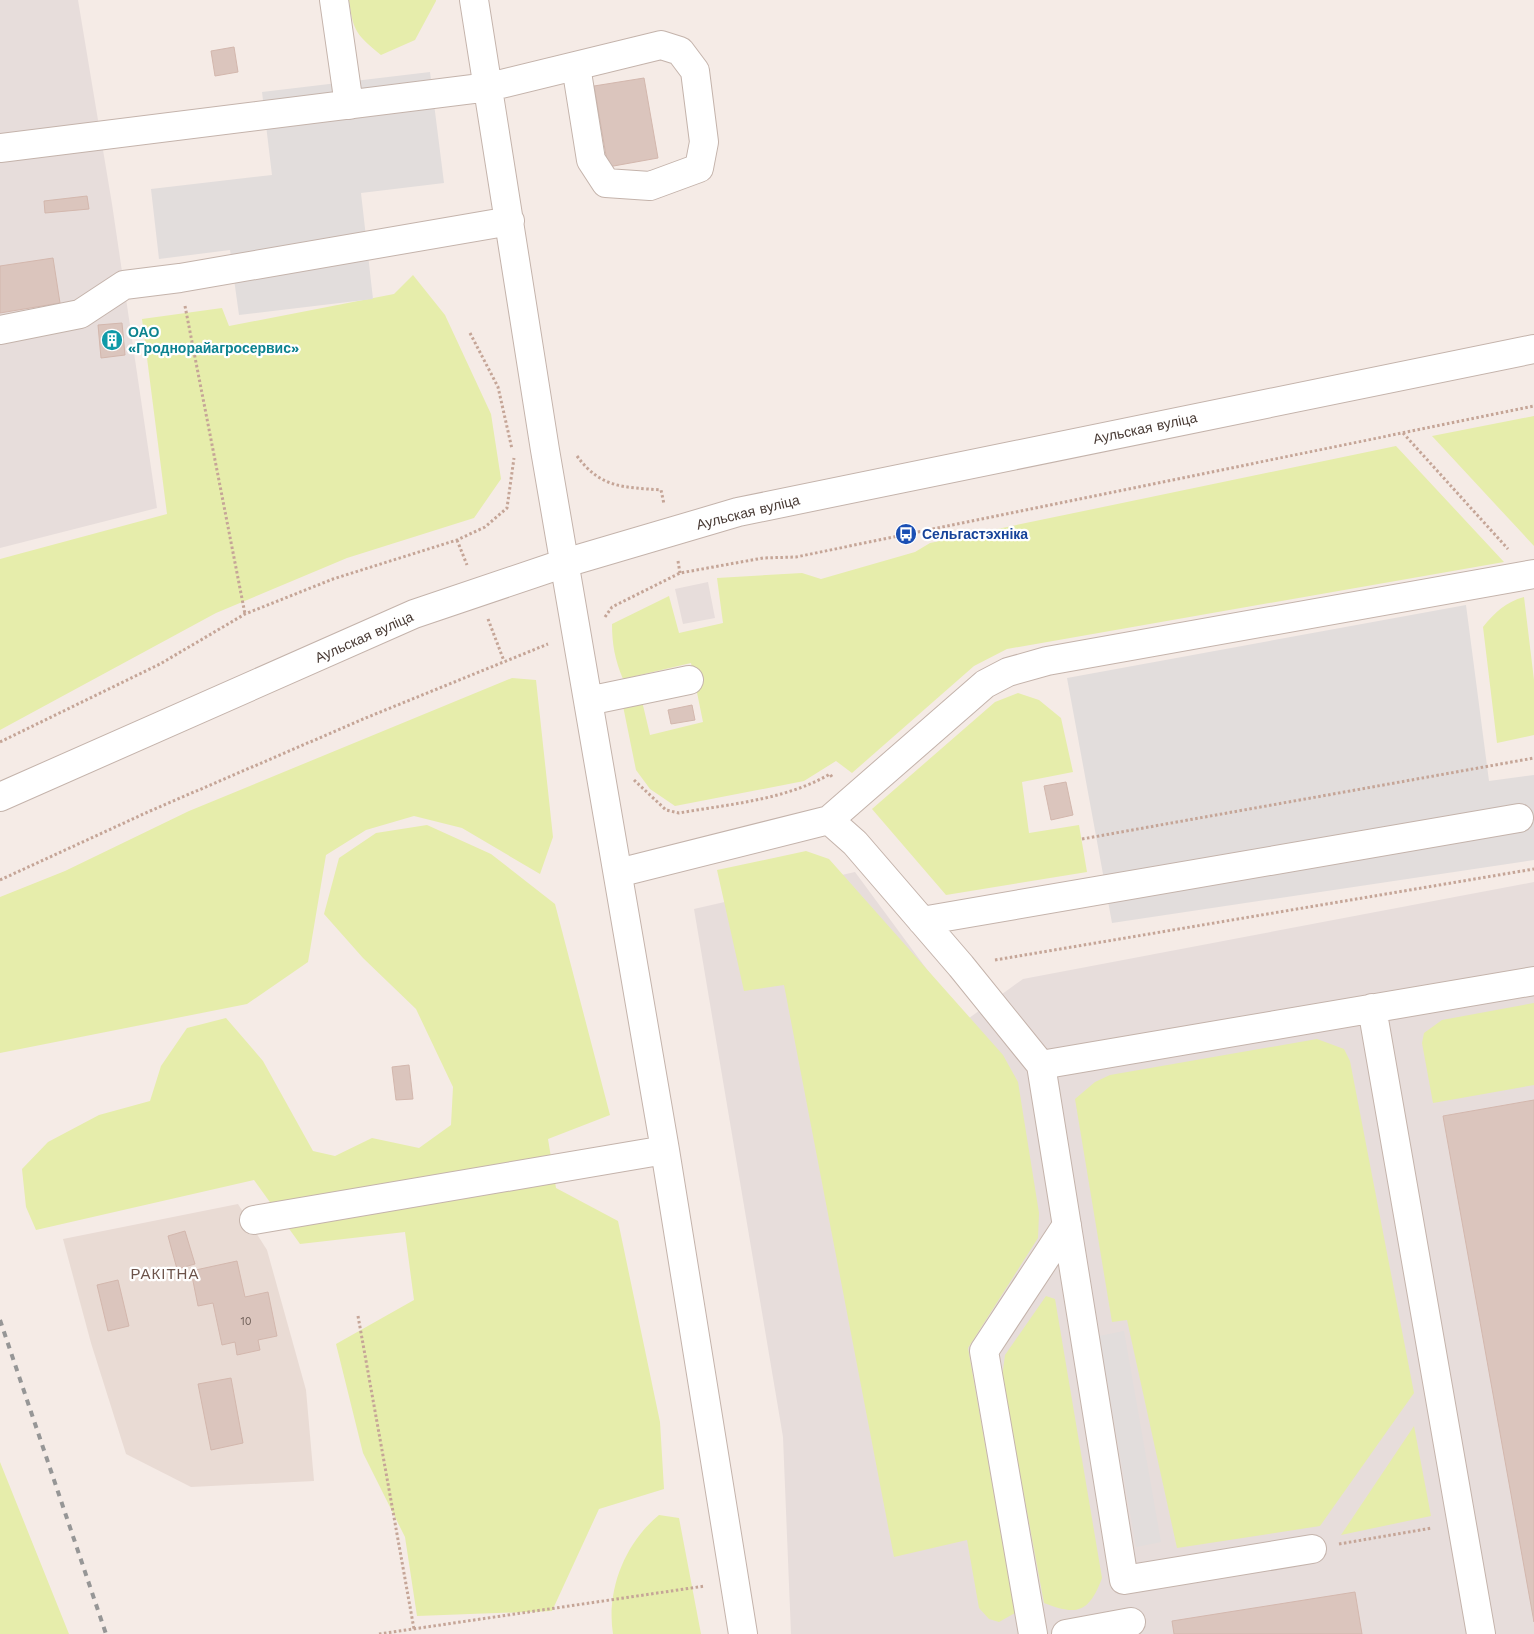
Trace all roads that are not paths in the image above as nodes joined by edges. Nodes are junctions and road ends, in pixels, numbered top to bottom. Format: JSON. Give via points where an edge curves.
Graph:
{"nodes":[{"id":1,"x":334,"y":0,"type":"edge"},
{"id":2,"x":474,"y":0,"type":"edge"},
{"id":3,"x":576,"y":66,"type":"junction"},
{"id":4,"x":488,"y":87,"type":"junction"},
{"id":5,"x":349,"y":105,"type":"junction"},
{"id":6,"x":0,"y":148,"type":"edge"},
{"id":7,"x":510,"y":221,"type":"junction"},
{"id":8,"x":0,"y":330,"type":"edge"},
{"id":9,"x":1534,"y":349,"type":"edge"},
{"id":10,"x":565,"y":563,"type":"junction"},
{"id":11,"x":1532,"y":574,"type":"edge"},
{"id":12,"x":689,"y":680,"type":"dead end"},
{"id":13,"x":588,"y":702,"type":"junction"},
{"id":14,"x":0,"y":797,"type":"edge"},
{"id":15,"x":1520,"y":818,"type":"dead end"},
{"id":16,"x":829,"y":820,"type":"junction"},
{"id":17,"x":618,"y":873,"type":"junction"},
{"id":18,"x":922,"y":921,"type":"junction"},
{"id":19,"x":1534,"y":981,"type":"edge"},
{"id":20,"x":1372,"y":1008,"type":"junction"},
{"id":21,"x":1041,"y":1064,"type":"junction"},
{"id":22,"x":665,"y":1150,"type":"junction"},
{"id":23,"x":254,"y":1220,"type":"dead end"},
{"id":24,"x":1067,"y":1225,"type":"junction"},
{"id":25,"x":1312,"y":1549,"type":"road end"},
{"id":26,"x":1124,"y":1580,"type":"junction"},
{"id":27,"x":1132,"y":1628,"type":"edge"},
{"id":28,"x":743,"y":1634,"type":"edge"},
{"id":29,"x":1033,"y":1634,"type":"edge"},
{"id":30,"x":1066,"y":1634,"type":"edge"},
{"id":31,"x":1481,"y":1634,"type":"edge"}],
"edges":[{"from":1,"to":5,"type":"street"},
{"from":2,"to":4,"type":"street"},
{"from":3,"to":3,"type":"street","via":[[661,45],[680,50],[695,71],[704,142],[699,168],[650,186],[606,183],[590,160]]},
{"from":3,"to":4,"type":"street"},
{"from":4,"to":5,"type":"street"},
{"from":4,"to":7,"type":"street"},
{"from":5,"to":6,"type":"street"},
{"from":7,"to":8,"type":"street","via":[[124,285],[80,314]]},
{"from":7,"to":10,"type":"street"},
{"from":9,"to":10,"type":"street","name":"Аульская вуліца","via":[[738,512]]},
{"from":10,"to":13,"type":"street"},
{"from":10,"to":14,"type":"street","name":"Аульская вуліца","via":[[414,614]]},
{"from":11,"to":16,"type":"street","via":[[1047,661],[1008,672],[985,684]]},
{"from":12,"to":13,"type":"street"},
{"from":13,"to":17,"type":"street"},
{"from":15,"to":18,"type":"street"},
{"from":16,"to":17,"type":"street"},
{"from":16,"to":18,"type":"street","via":[[854,843]]},
{"from":17,"to":22,"type":"street"},
{"from":18,"to":21,"type":"street"},
{"from":19,"to":20,"type":"street"},
{"from":20,"to":21,"type":"street"},
{"from":20,"to":31,"type":"street"},
{"from":21,"to":24,"type":"street"},
{"from":22,"to":23,"type":"street"},
{"from":22,"to":28,"type":"street"},
{"from":24,"to":26,"type":"street"},
{"from":24,"to":29,"type":"street","via":[[984,1351]]},
{"from":25,"to":26,"type":"street"},
{"from":26,"to":27,"type":"street"},
{"from":27,"to":30,"type":"street"}]}
